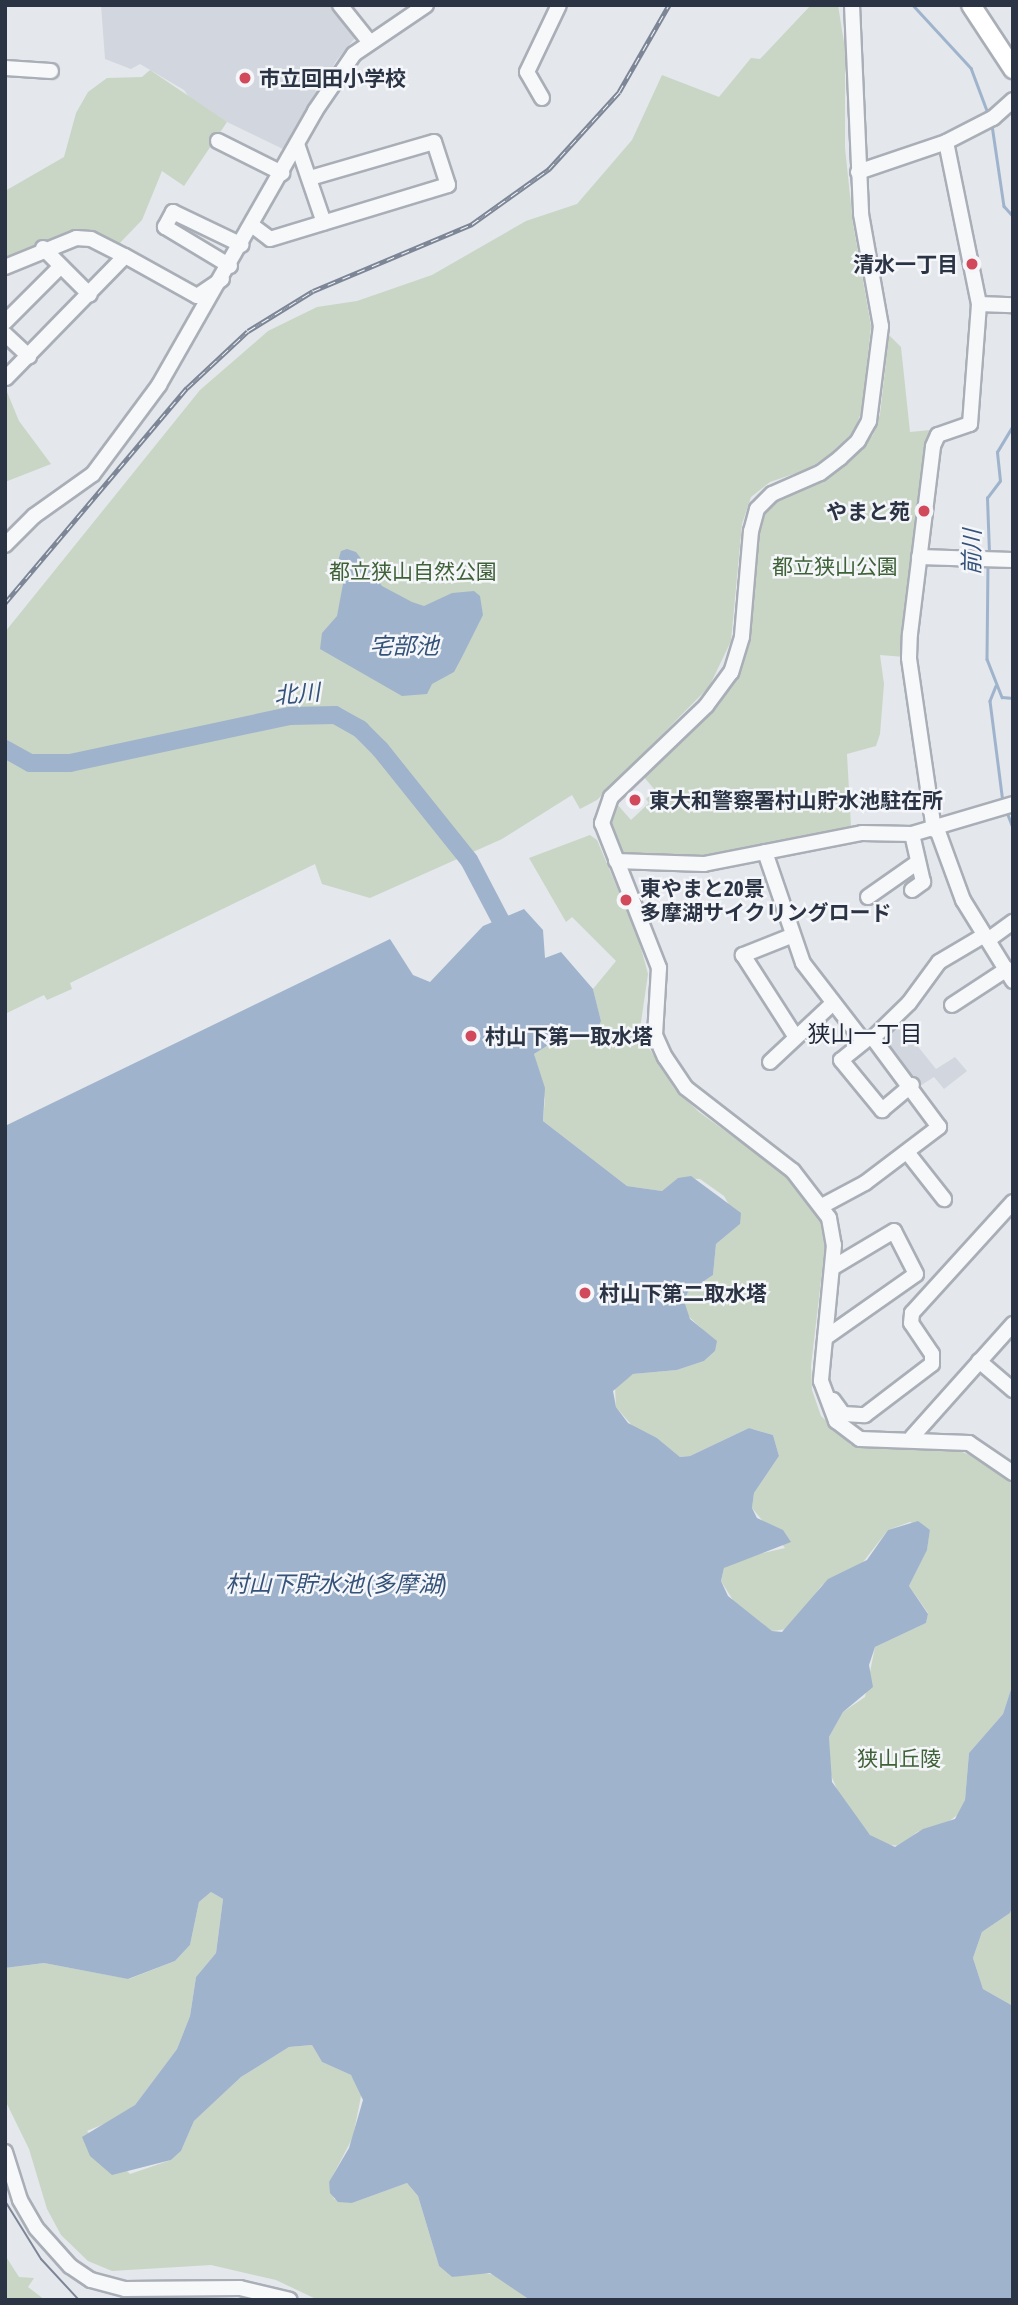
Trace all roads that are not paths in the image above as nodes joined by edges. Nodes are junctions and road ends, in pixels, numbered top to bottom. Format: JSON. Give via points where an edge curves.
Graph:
{"nodes":[{"id":1,"x":340,"y":5,"type":"edge"},
{"id":2,"x":426,"y":5,"type":"edge"},
{"id":3,"x":559,"y":5,"type":"edge"},
{"id":4,"x":852,"y":5,"type":"edge"},
{"id":5,"x":971,"y":5,"type":"edge"},
{"id":6,"x":368,"y":40,"type":"junction"},
{"id":7,"x":5,"y":68,"type":"edge"},
{"id":8,"x":1013,"y":69,"type":"edge"},
{"id":9,"x":51,"y":71,"type":"dead end"},
{"id":10,"x":542,"y":98,"type":"dead end"},
{"id":11,"x":1013,"y":100,"type":"edge"},
{"id":12,"x":218,"y":141,"type":"dead end"},
{"id":13,"x":946,"y":142,"type":"junction"},
{"id":14,"x":297,"y":144,"type":"junction"},
{"id":15,"x":858,"y":172,"type":"junction"},
{"id":16,"x":282,"y":173,"type":"junction"},
{"id":17,"x":310,"y":178,"type":"junction"},
{"id":18,"x":324,"y":223,"type":"junction"},
{"id":19,"x":253,"y":226,"type":"junction"},
{"id":20,"x":242,"y":245,"type":"junction"},
{"id":21,"x":43,"y":248,"type":"junction"},
{"id":22,"x":125,"y":256,"type":"junction"},
{"id":23,"x":61,"y":266,"type":"junction"},
{"id":24,"x":5,"y":267,"type":"edge"},
{"id":25,"x":227,"y":273,"type":"junction"},
{"id":26,"x":90,"y":295,"type":"junction"},
{"id":27,"x":979,"y":304,"type":"junction"},
{"id":28,"x":1013,"y":304,"type":"edge"},
{"id":29,"x":5,"y":321,"type":"edge"},
{"id":30,"x":5,"y":334,"type":"edge"},
{"id":31,"x":29,"y":356,"type":"junction"},
{"id":32,"x":6,"y":378,"type":"edge"},
{"id":33,"x":5,"y":545,"type":"edge"},
{"id":34,"x":919,"y":557,"type":"junction"},
{"id":35,"x":1013,"y":560,"type":"edge"},
{"id":36,"x":1009,"y":808,"type":"edge"},
{"id":37,"x":936,"y":830,"type":"junction"},
{"id":38,"x":912,"y":834,"type":"junction"},
{"id":39,"x":765,"y":852,"type":"junction"},
{"id":40,"x":616,"y":861,"type":"junction"},
{"id":41,"x":918,"y":862,"type":"junction"},
{"id":42,"x":912,"y":890,"type":"dead end"},
{"id":43,"x":868,"y":898,"type":"dead end"},
{"id":44,"x":1013,"y":922,"type":"edge"},
{"id":45,"x":791,"y":936,"type":"junction"},
{"id":46,"x":985,"y":938,"type":"junction"},
{"id":47,"x":1010,"y":975,"type":"edge"},
{"id":48,"x":833,"y":1003,"type":"junction"},
{"id":49,"x":951,"y":1005,"type":"dead end"},
{"id":50,"x":795,"y":1036,"type":"junction"},
{"id":51,"x":869,"y":1039,"type":"junction"},
{"id":52,"x":770,"y":1062,"type":"dead end"},
{"id":53,"x":912,"y":1085,"type":"junction"},
{"id":54,"x":907,"y":1152,"type":"junction"},
{"id":55,"x":944,"y":1199,"type":"dead end"},
{"id":56,"x":1013,"y":1202,"type":"edge"},
{"id":57,"x":822,"y":1206,"type":"junction"},
{"id":58,"x":832,"y":1268,"type":"junction"},
{"id":59,"x":1013,"y":1324,"type":"edge"},
{"id":60,"x":825,"y":1338,"type":"junction"},
{"id":61,"x":979,"y":1361,"type":"junction"},
{"id":62,"x":821,"y":1381,"type":"junction"},
{"id":63,"x":1013,"y":1390,"type":"edge"},
{"id":64,"x":912,"y":1437,"type":"junction"},
{"id":65,"x":1013,"y":1473,"type":"edge"},
{"id":66,"x":5,"y":2152,"type":"edge"},
{"id":67,"x":290,"y":2300,"type":"edge"}],
"edges":[{"from":1,"to":6,"type":"street"},
{"from":2,"to":6,"type":"street"},
{"from":3,"to":10,"type":"street","via":[[527,72]]},
{"from":4,"to":15,"type":"street","via":[[857,40],[853,92]]},
{"from":5,"to":8,"type":"main road"},
{"from":6,"to":14,"type":"street","via":[[342,69]]},
{"from":7,"to":9,"type":"street"},
{"from":11,"to":13,"type":"street","via":[[989,120]]},
{"from":12,"to":16,"type":"street"},
{"from":13,"to":15,"type":"street"},
{"from":13,"to":27,"type":"street"},
{"from":14,"to":16,"type":"street"},
{"from":14,"to":17,"type":"street"},
{"from":15,"to":40,"type":"street","via":[[863,234],[881,326],[869,421],[858,441],[840,458],[820,473],[772,494],[757,509],[736,660],[712,698],[604,807],[603,827]]},
{"from":16,"to":19,"type":"street"},
{"from":17,"to":18,"type":"street"},
{"from":17,"to":18,"type":"street","via":[[434,142],[448,185]]},
{"from":18,"to":19,"type":"street","via":[[270,239]]},
{"from":19,"to":20,"type":"street"},
{"from":20,"to":25,"type":"street"},
{"from":20,"to":25,"type":"street","via":[[173,212],[164,227]]},
{"from":21,"to":22,"type":"street","via":[[76,238],[91,239]]},
{"from":21,"to":23,"type":"street"},
{"from":21,"to":24,"type":"street"},
{"from":22,"to":25,"type":"street","via":[[197,296]]},
{"from":22,"to":26,"type":"street"},
{"from":23,"to":26,"type":"street"},
{"from":23,"to":29,"type":"street"},
{"from":25,"to":33,"type":"street","via":[[159,385],[104,462]]},
{"from":26,"to":31,"type":"street"},
{"from":27,"to":28,"type":"street"},
{"from":27,"to":34,"type":"street","via":[[970,424],[938,435],[933,446]]},
{"from":30,"to":31,"type":"street"},
{"from":31,"to":32,"type":"street"},
{"from":34,"to":35,"type":"street"},
{"from":34,"to":37,"type":"street","via":[[909,658]]},
{"from":36,"to":37,"type":"street"},
{"from":37,"to":38,"type":"street"},
{"from":37,"to":46,"type":"street","via":[[963,900]]},
{"from":38,"to":39,"type":"street","via":[[862,833]]},
{"from":38,"to":41,"type":"street"},
{"from":39,"to":40,"type":"street","via":[[704,864]]},
{"from":39,"to":45,"type":"street"},
{"from":40,"to":57,"type":"street","via":[[659,968],[655,1035],[665,1057],[685,1088],[793,1171]]},
{"from":41,"to":42,"type":"street","via":[[923,882]]},
{"from":41,"to":43,"type":"street"},
{"from":44,"to":46,"type":"street"},
{"from":45,"to":48,"type":"street","via":[[807,969]]},
{"from":45,"to":50,"type":"street","via":[[743,955]]},
{"from":46,"to":47,"type":"street"},
{"from":46,"to":51,"type":"street","via":[[939,961],[909,1003]]},
{"from":47,"to":49,"type":"street"},
{"from":48,"to":50,"type":"street"},
{"from":48,"to":51,"type":"street"},
{"from":50,"to":52,"type":"street"},
{"from":51,"to":53,"type":"street"},
{"from":51,"to":53,"type":"street","via":[[841,1060],[882,1110]]},
{"from":53,"to":54,"type":"street","via":[[940,1123]]},
{"from":54,"to":55,"type":"street"},
{"from":54,"to":57,"type":"street","via":[[865,1183]]},
{"from":56,"to":62,"type":"street","via":[[912,1313],[911,1323],[932,1354],[927,1369],[865,1415],[843,1414]]},
{"from":57,"to":58,"type":"street","via":[[834,1236]]},
{"from":58,"to":60,"type":"street"},
{"from":58,"to":60,"type":"street","via":[[894,1231],[916,1274]]},
{"from":59,"to":61,"type":"street"},
{"from":60,"to":62,"type":"street"},
{"from":61,"to":63,"type":"street"},
{"from":61,"to":64,"type":"street"},
{"from":62,"to":64,"type":"street","via":[[828,1408],[848,1433],[865,1440]]},
{"from":64,"to":65,"type":"street","via":[[969,1443]]},
{"from":66,"to":67,"type":"street","via":[[20,2200],[36,2228],[70,2266],[91,2280],[125,2289],[240,2288]]}]}
